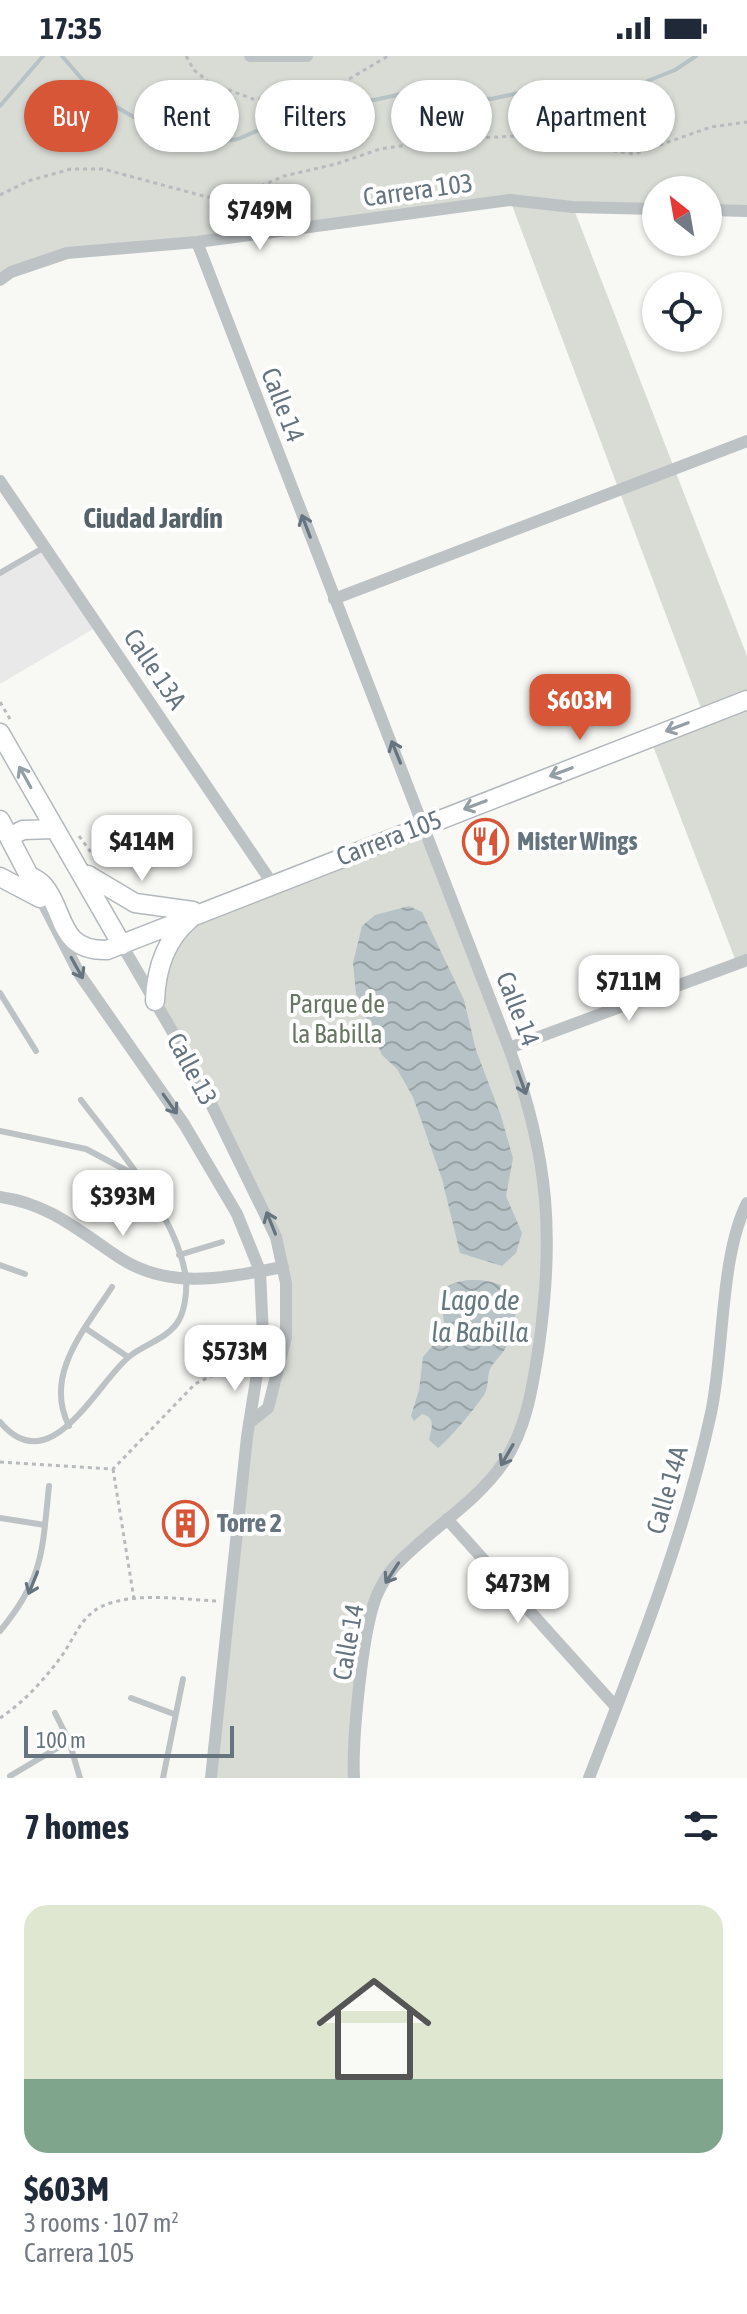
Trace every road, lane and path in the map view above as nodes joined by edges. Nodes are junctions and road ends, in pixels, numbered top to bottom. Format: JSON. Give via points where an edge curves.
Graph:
{"nodes":[{"id":1,"x":186,"y":56,"type":"edge"},
{"id":2,"x":250,"y":56,"type":"edge"},
{"id":3,"x":307,"y":56,"type":"edge"},
{"id":4,"x":388,"y":56,"type":"edge"},
{"id":5,"x":747,"y":122,"type":"edge"},
{"id":6,"x":0,"y":195,"type":"edge"},
{"id":7,"x":642,"y":209,"type":"edge"},
{"id":8,"x":722,"y":210,"type":"edge"},
{"id":9,"x":747,"y":211,"type":"edge"},
{"id":10,"x":197,"y":242,"type":"junction"},
{"id":11,"x":0,"y":280,"type":"edge"},
{"id":12,"x":747,"y":441,"type":"edge"},
{"id":13,"x":0,"y":481,"type":"edge"},
{"id":14,"x":43,"y":548,"type":"junction"},
{"id":15,"x":0,"y":573,"type":"edge"},
{"id":16,"x":334,"y":599,"type":"junction"},
{"id":17,"x":747,"y":700,"type":"edge"},
{"id":18,"x":0,"y":702,"type":"edge"},
{"id":19,"x":8,"y":731,"type":"edge"},
{"id":20,"x":0,"y":820,"type":"edge"},
{"id":21,"x":425,"y":824,"type":"junction"},
{"id":22,"x":73,"y":826,"type":"dead end"},
{"id":23,"x":54,"y":829,"type":"junction"},
{"id":24,"x":4,"y":840,"type":"edge"},
{"id":25,"x":98,"y":863,"type":"dead end"},
{"id":26,"x":79,"y":868,"type":"junction"},
{"id":27,"x":28,"y":875,"type":"junction"},
{"id":28,"x":0,"y":877,"type":"edge"},
{"id":29,"x":272,"y":883,"type":"junction"},
{"id":30,"x":41,"y":899,"type":"junction"},
{"id":31,"x":200,"y":911,"type":"junction"},
{"id":32,"x":122,"y":945,"type":"junction"},
{"id":33,"x":747,"y":960,"type":"edge"},
{"id":34,"x":0,"y":993,"type":"edge"},
{"id":35,"x":155,"y":1001,"type":"junction"},
{"id":36,"x":509,"y":1048,"type":"junction"},
{"id":37,"x":36,"y":1051,"type":"dead end"},
{"id":38,"x":81,"y":1100,"type":"dead end"},
{"id":39,"x":0,"y":1131,"type":"edge"},
{"id":40,"x":140,"y":1177,"type":"junction"},
{"id":41,"x":0,"y":1197,"type":"edge"},
{"id":42,"x":747,"y":1203,"type":"edge"},
{"id":43,"x":222,"y":1242,"type":"dead end"},
{"id":44,"x":179,"y":1255,"type":"junction"},
{"id":45,"x":0,"y":1265,"type":"edge"},
{"id":46,"x":283,"y":1267,"type":"junction"},
{"id":47,"x":260,"y":1271,"type":"junction"},
{"id":48,"x":25,"y":1274,"type":"dead end"},
{"id":49,"x":186,"y":1279,"type":"junction"},
{"id":50,"x":112,"y":1287,"type":"dead end"},
{"id":51,"x":85,"y":1328,"type":"junction"},
{"id":52,"x":128,"y":1357,"type":"junction"},
{"id":53,"x":257,"y":1368,"type":"junction"},
{"id":54,"x":0,"y":1422,"type":"edge"},
{"id":55,"x":249,"y":1423,"type":"junction"},
{"id":56,"x":69,"y":1426,"type":"junction"},
{"id":57,"x":0,"y":1462,"type":"edge"},
{"id":58,"x":113,"y":1469,"type":"junction"},
{"id":59,"x":49,"y":1486,"type":"dead end"},
{"id":60,"x":0,"y":1518,"type":"edge"},
{"id":61,"x":447,"y":1519,"type":"junction"},
{"id":62,"x":45,"y":1525,"type":"junction"},
{"id":63,"x":134,"y":1600,"type":"junction"},
{"id":64,"x":229,"y":1601,"type":"junction"},
{"id":65,"x":0,"y":1631,"type":"edge"},
{"id":66,"x":183,"y":1679,"type":"dead end"},
{"id":67,"x":131,"y":1698,"type":"dead end"},
{"id":68,"x":616,"y":1707,"type":"junction"},
{"id":69,"x":55,"y":1713,"type":"dead end"},
{"id":70,"x":174,"y":1714,"type":"junction"},
{"id":71,"x":0,"y":1718,"type":"edge"},
{"id":72,"x":69,"y":1741,"type":"junction"},
{"id":73,"x":10,"y":1776,"type":"dead end"},
{"id":74,"x":80,"y":1778,"type":"edge"},
{"id":75,"x":163,"y":1778,"type":"edge"},
{"id":76,"x":211,"y":1778,"type":"edge"},
{"id":77,"x":354,"y":1778,"type":"edge"},
{"id":78,"x":589,"y":1778,"type":"edge"}],
"edges":[{"from":1,"to":4,"type":"path","via":[[210,83],[253,99],[317,98]]},
{"from":2,"to":3,"type":"street"},
{"from":5,"to":6,"type":"path","via":[[711,127],[634,154],[516,136],[426,142],[284,176],[233,198],[207,197],[103,169],[71,169]]},
{"from":7,"to":10,"type":"street","name":"Carrera 103","via":[[510,200]]},
{"from":8,"to":9,"type":"street"},
{"from":10,"to":11,"type":"street","name":"Carrera 103","via":[[67,253]]},
{"from":16,"to":10,"type":"street","name":"Calle 14","one_way":true},
{"from":12,"to":16,"type":"street"},
{"from":13,"to":14,"type":"street","name":"Calle 13A"},
{"from":14,"to":15,"type":"lane"},
{"from":14,"to":29,"type":"street","name":"Calle 13A"},
{"from":21,"to":16,"type":"street","name":"Calle 14","one_way":true},
{"from":17,"to":21,"type":"main road","name":"Carrera 105","one_way":true},
{"from":18,"to":19,"type":"path"},
{"from":23,"to":19,"type":"main road","name":"Calle 13","one_way":true},
{"from":20,"to":24,"type":"main road","name":"Calle 13"},
{"from":21,"to":29,"type":"main road","name":"Carrera 105"},
{"from":21,"to":36,"type":"street","name":"Calle 14"},
{"from":22,"to":25,"type":"path"},
{"from":23,"to":24,"type":"main road","via":[[38,827]]},
{"from":23,"to":26,"type":"main road","name":"Calle 13"},
{"from":24,"to":27,"type":"main road","name":"Calle 13"},
{"from":26,"to":31,"type":"main road","via":[[135,903]]},
{"from":26,"to":32,"type":"main road","name":"Calle 13"},
{"from":27,"to":30,"type":"main road","name":"Calle 13"},
{"from":27,"to":32,"type":"main road","via":[[44,886],[77,943],[99,950]]},
{"from":28,"to":30,"type":"main road"},
{"from":29,"to":31,"type":"main road","name":"Carrera 105"},
{"from":30,"to":47,"type":"street","name":"Calle 13","one_way":true,"via":[[80,975],[192,1137],[237,1214]]},
{"from":31,"to":32,"type":"main road","name":"Carrera 105"},
{"from":31,"to":35,"type":"main road","via":[[166,950],[155,980]]},
{"from":32,"to":35,"type":"street","name":"Calle 13"},
{"from":33,"to":36,"type":"street"},
{"from":34,"to":37,"type":"lane"},
{"from":46,"to":35,"type":"street","name":"Calle 13","one_way":true,"via":[[268,1214]]},
{"from":36,"to":61,"type":"street","name":"Calle 14","one_way":true,"via":[[538,1137],[545,1178],[547,1293],[524,1423],[480,1493]]},
{"from":38,"to":40,"type":"lane"},
{"from":39,"to":40,"type":"lane","via":[[86,1149]]},
{"from":40,"to":44,"type":"lane"},
{"from":41,"to":49,"type":"street","via":[[48,1209],[122,1259]]},
{"from":42,"to":68,"type":"street","name":"Calle 14A","via":[[736,1234],[711,1412],[668,1566]]},
{"from":43,"to":44,"type":"lane"},
{"from":44,"to":49,"type":"lane"},
{"from":45,"to":48,"type":"lane"},
{"from":46,"to":47,"type":"street"},
{"from":46,"to":55,"type":"street","name":"Calle 13","via":[[288,1306],[278,1378],[268,1408]]},
{"from":47,"to":49,"type":"street","via":[[216,1280]]},
{"from":47,"to":53,"type":"street","name":"Calle 13","via":[[264,1320]]},
{"from":49,"to":52,"type":"lane","via":[[177,1324]]},
{"from":50,"to":51,"type":"lane"},
{"from":51,"to":52,"type":"lane"},
{"from":51,"to":56,"type":"lane","via":[[60,1383],[61,1410]]},
{"from":52,"to":56,"type":"lane"},
{"from":53,"to":55,"type":"street","name":"Calle 13"},
{"from":53,"to":58,"type":"path","via":[[195,1384]]},
{"from":54,"to":56,"type":"lane","via":[[19,1438],[41,1440]]},
{"from":55,"to":64,"type":"street","name":"Calle 13"},
{"from":57,"to":58,"type":"path"},
{"from":58,"to":63,"type":"path"},
{"from":59,"to":62,"type":"lane"},
{"from":60,"to":62,"type":"lane"},
{"from":61,"to":68,"type":"street"},
{"from":61,"to":77,"type":"street","name":"Calle 14","one_way":true,"via":[[396,1564],[375,1601]]},
{"from":62,"to":65,"type":"lane","one_way":true,"via":[[37,1574],[25,1601]]},
{"from":63,"to":64,"type":"path"},
{"from":63,"to":71,"type":"path","via":[[97,1607],[81,1620],[40,1683]]},
{"from":64,"to":76,"type":"street","name":"Calle 13"},
{"from":66,"to":70,"type":"lane"},
{"from":67,"to":70,"type":"lane"},
{"from":68,"to":78,"type":"street","name":"Calle 14A"},
{"from":69,"to":72,"type":"lane"},
{"from":70,"to":75,"type":"lane"},
{"from":72,"to":73,"type":"lane"},
{"from":72,"to":74,"type":"lane"}]}
